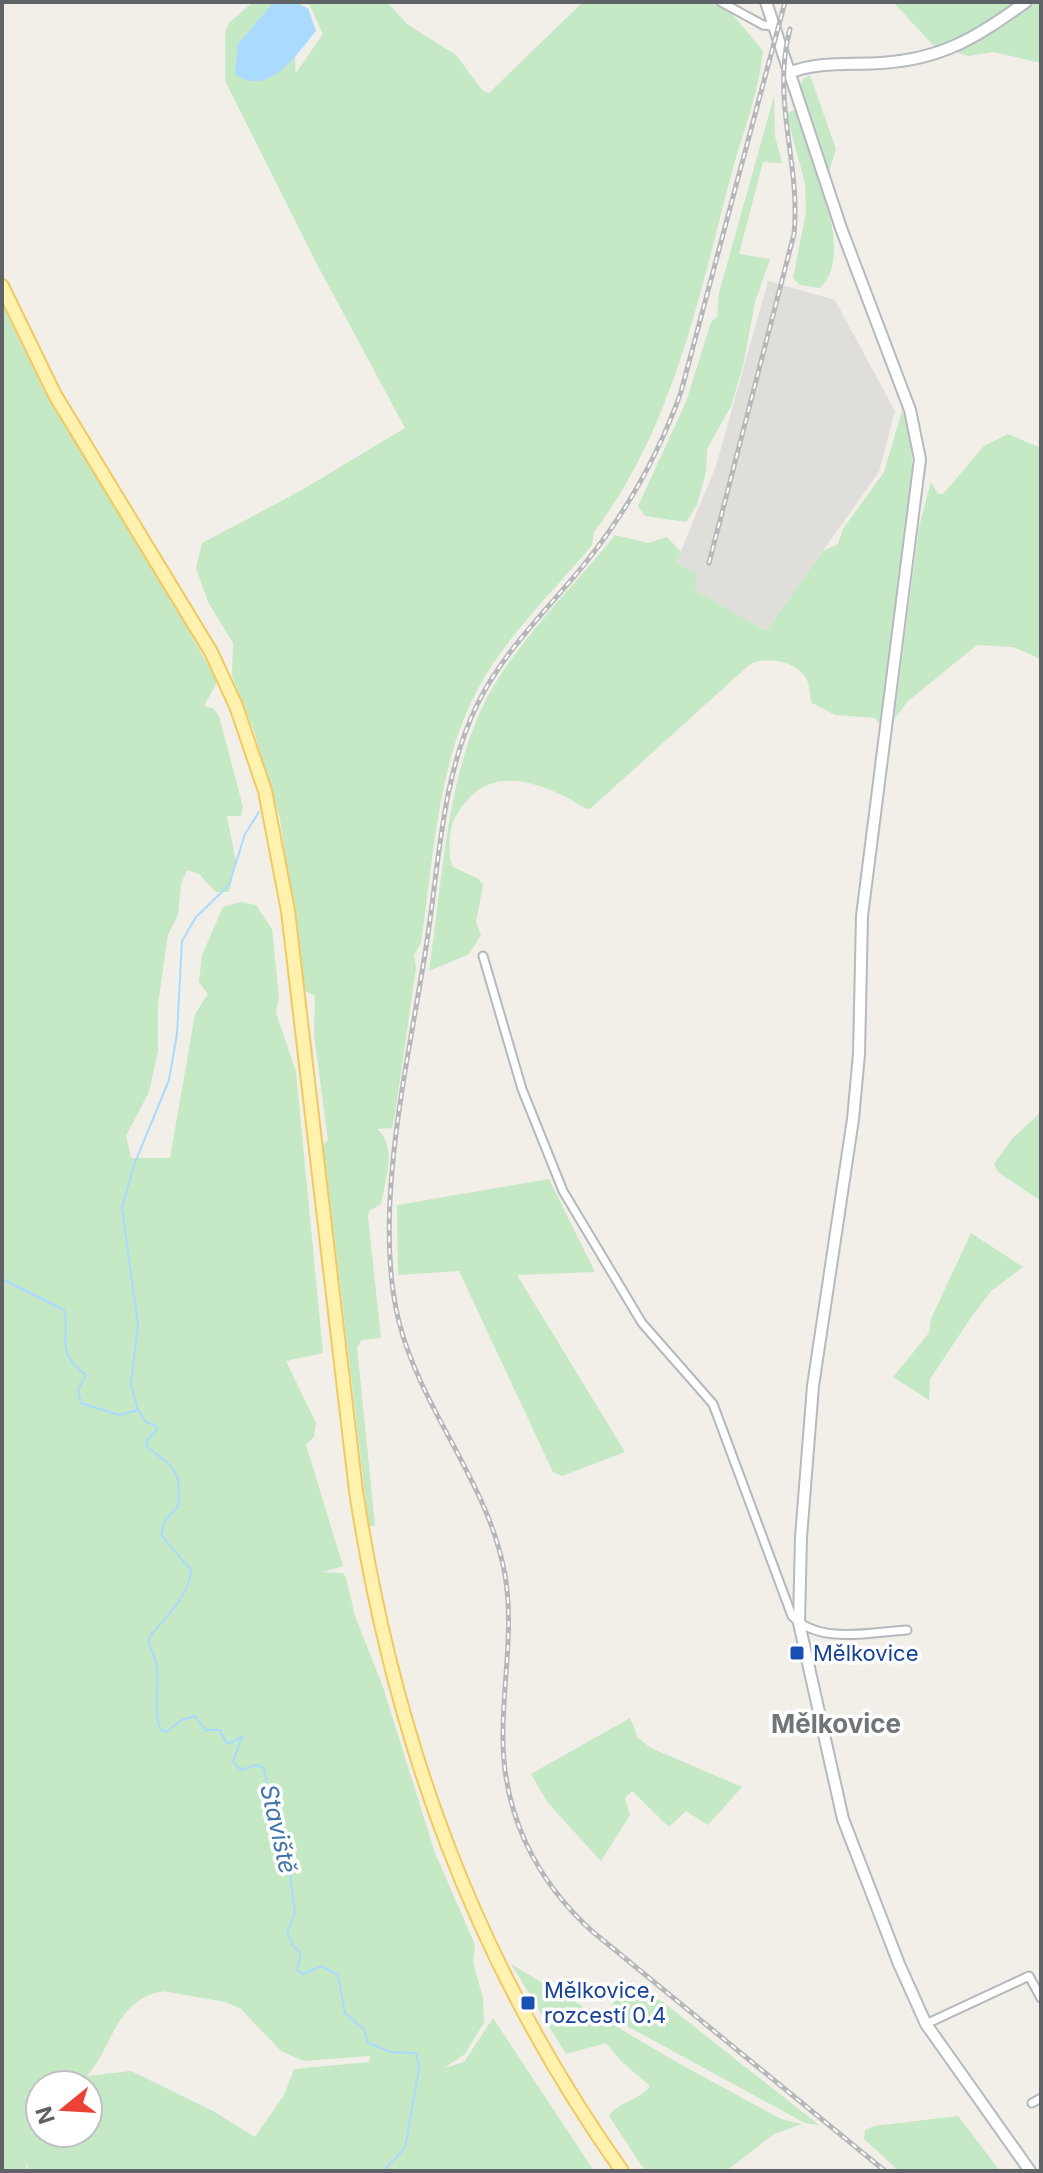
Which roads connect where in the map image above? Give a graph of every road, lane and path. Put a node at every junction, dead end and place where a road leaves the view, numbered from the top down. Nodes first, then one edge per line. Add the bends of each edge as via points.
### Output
1 (721, 2) edge
2 (766, 2) edge
3 (1026, 2) edge
4 (772, 26) junction
5 (789, 73) junction
6 (2, 286) edge
7 (483, 956) dead end
8 (799, 1623) junction
9 (907, 1630) dead end
10 (1041, 1998) edge
11 (926, 2024) junction
12 (1041, 2098) edge
13 (1032, 2103) dead end
14 (622, 2171) edge
15 (1030, 2171) edge

1 - 4 street
2 - 4 street
3 - 5 street via 938,55
4 - 5 street
5 - 8 street via 912,417 920,459 862,916 853,1119 813,1386
6 - 14 main road via 55,395 211,652 256,762 284,881 357,1503 399,1706 439,1830 490,1948 537,2039
7 - 8 street via 522,1089 563,1191 642,1323 713,1404
8 - 9 street via 828,1635
8 - 11 street via 843,1819
10 - 11 street via 1029,1976
11 - 15 street
12 - 13 street

